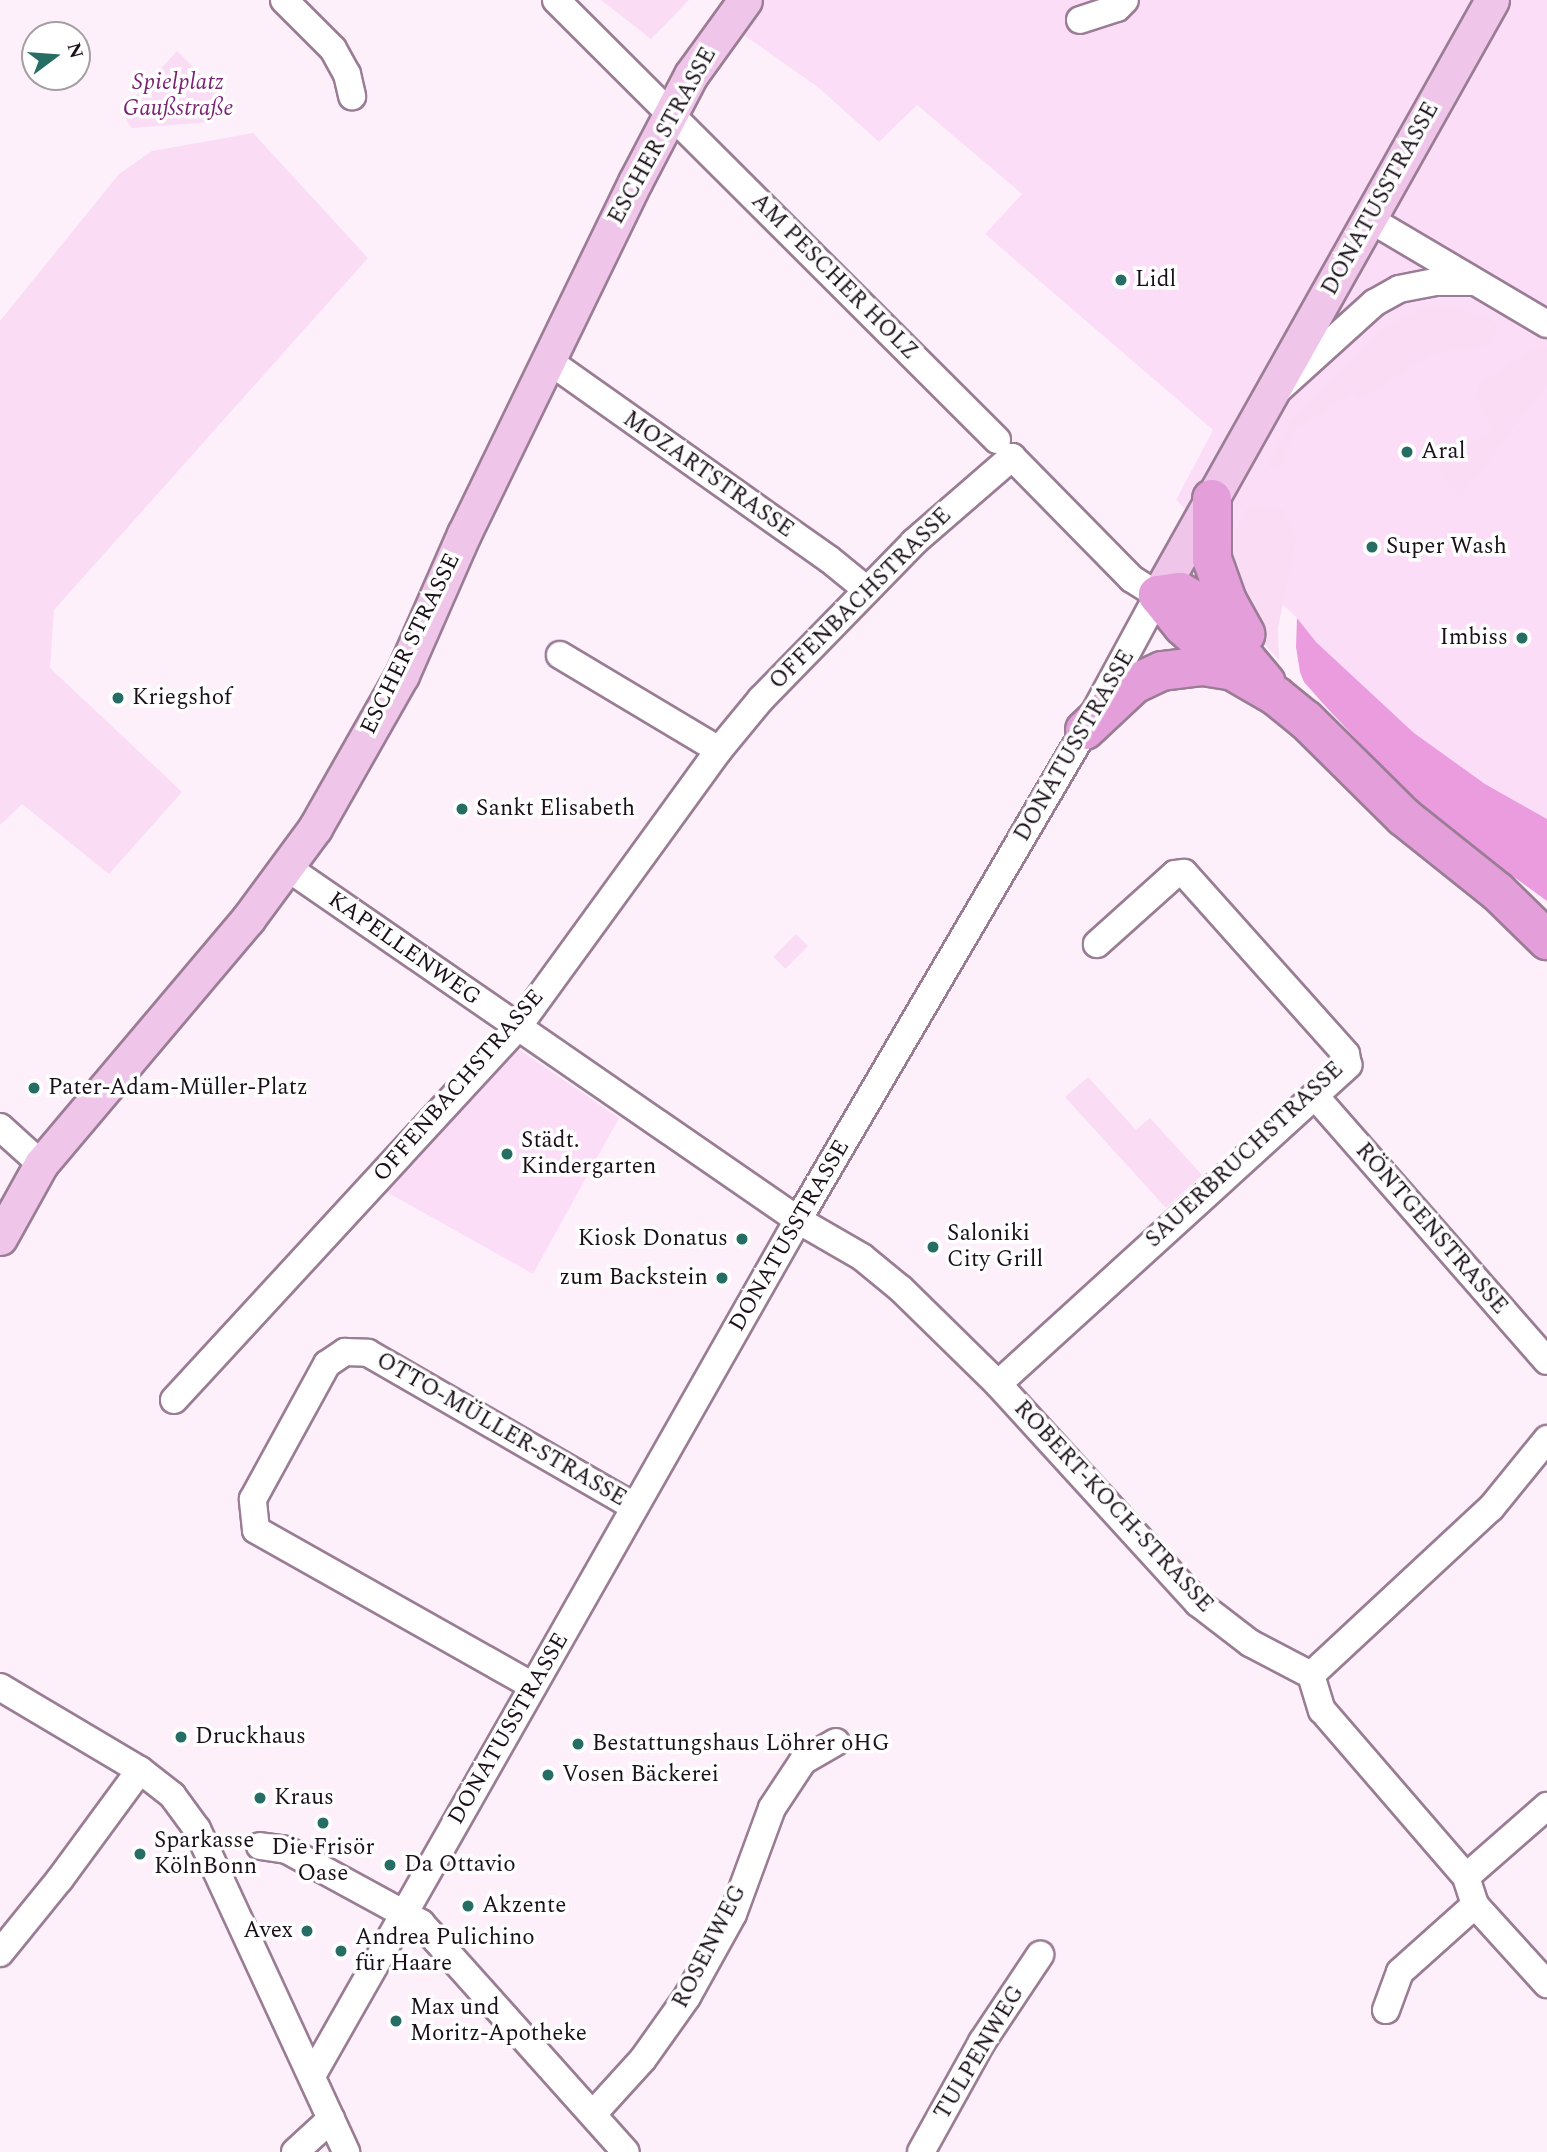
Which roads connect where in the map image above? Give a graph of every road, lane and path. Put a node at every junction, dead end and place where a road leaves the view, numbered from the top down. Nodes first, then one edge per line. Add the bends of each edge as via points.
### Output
1 (284, 0) edge
2 (556, 0) edge
3 (745, 0) edge
4 (1125, 0) edge
5 (1492, 0) edge
6 (1080, 20) dead end
7 (352, 96) dead end
8 (670, 114) junction
9 (1371, 220) junction
10 (1472, 282) junction
11 (1547, 324) edge
12 (549, 361) junction
13 (1270, 397) junction
14 (1004, 449) junction
15 (1212, 499) junction
16 (866, 590) junction
17 (1158, 595) junction
18 (561, 655) dead end
19 (1233, 671) junction
20 (1276, 696) junction
21 (1085, 730) junction
22 (719, 750) junction
23 (288, 868) junction
24 (1498, 892) junction
25 (1547, 916) edge
26 (1547, 940) edge
27 (1097, 944) dead end
28 (517, 1028) junction
29 (1315, 1096) junction
30 (0, 1128) edge
31 (41, 1164) junction
32 (798, 1220) junction
33 (0, 1238) edge
34 (1547, 1361) edge
35 (999, 1384) junction
36 (174, 1401) dead end
37 (1547, 1439) edge
38 (635, 1507) junction
39 (1311, 1675) junction
40 (533, 1686) junction
41 (0, 1687) edge
42 (836, 1742) dead end
43 (140, 1770) junction
44 (1547, 1806) edge
45 (260, 1846) dead end
46 (1466, 1877) junction
47 (1475, 1905) junction
48 (405, 1913) junction
49 (1, 1949) edge
50 (1040, 1955) dead end
51 (1547, 1984) edge
52 (1386, 2010) dead end
53 (312, 2076) junction
54 (593, 2114) junction
55 (331, 2119) junction
56 (295, 2152) edge
57 (346, 2152) edge
58 (626, 2152) edge
59 (921, 2152) edge

1 - 7 street via 333,49 347,74
2 - 8 street, AM PESCHER HOLZ
3 - 8 main road, ESCHER STRASSE via 691,75
4 - 6 street via 1117,8
5 - 9 main road, DONATUSSTRASSE
8 - 12 main road, ESCHER STRASSE
8 - 14 street, AM PESCHER HOLZ
9 - 10 street
9 - 13 main road, DONATUSSTRASSE
10 - 11 street
10 - 13 street, DONATUSSTRASSE via 1416,284 1382,299
12 - 16 street, MOZARTSTRASSE via 830,559
12 - 23 main road, ESCHER STRASSE via 448,568 402,675 316,828
13 - 15 main road, DONATUSSTRASSE
14 - 16 street, OFFENBACHSTRASSE
14 - 17 street, AM PESCHER HOLZ via 1132,579
15 - 17 main road, DONATUSSTRASSE
15 - 20 highway via 1209,542 1216,575
16 - 22 street, OFFENBACHSTRASSE via 761,699
17 - 19 highway via 1183,626
17 - 20 highway via 1180,592 1199,603
17 - 21 street, DONATUSSTRASSE
18 - 22 street
19 - 20 highway
19 - 21 highway via 1203,666 1162,670 1134,684
20 - 24 highway via 1404,817
21 - 32 street, DONATUSSTRASSE
22 - 28 street, OFFENBACHSTRASSE
23 - 28 street, KAPELLENWEG
23 - 31 main road, ESCHER STRASSE
24 - 25 highway
24 - 26 highway
27 - 29 street, SAUERBRUCHSTRASSE via 1175,874 1184,873 1346,1054 1345,1069
28 - 32 street, KAPELLENWEG
28 - 36 street, OFFENBACHSTRASSE
29 - 34 street, RÖNTGENSTRASSE
29 - 35 street, SAUERBRUCHSTRASSE
30 - 31 street
31 - 33 main road, ESCHER STRASSE
32 - 35 street, ROBERT-KOCH-STRASSE via 862,1257
32 - 38 street, DONATUSSTRASSE
35 - 39 street, ROBERT-KOCH-STRASSE via 1198,1603 1250,1643
37 - 39 street via 1491,1508
38 - 40 street, DONATUSSTRASSE
38 - 40 street, OTTO-MÜLLER-STRASSE via 368,1353 345,1352 327,1364 253,1499 256,1530
39 - 46 street via 1322,1710
40 - 48 street, DONATUSSTRASSE
41 - 43 street
42 - 54 street, ROSENWEG via 803,1761 772,1808 733,1914 687,1997 643,2059
43 - 49 street via 60,1879
43 - 53 street via 172,1795 197,1829
44 - 46 street
45 - 48 street via 287,1850
46 - 47 street
47 - 51 street
47 - 52 street via 1400,1972
48 - 53 street, DONATUSSTRASSE
48 - 54 street via 421,1923
50 - 59 street, TULPENWEG via 982,2042
53 - 55 street
54 - 58 street
55 - 56 street
55 - 57 street

